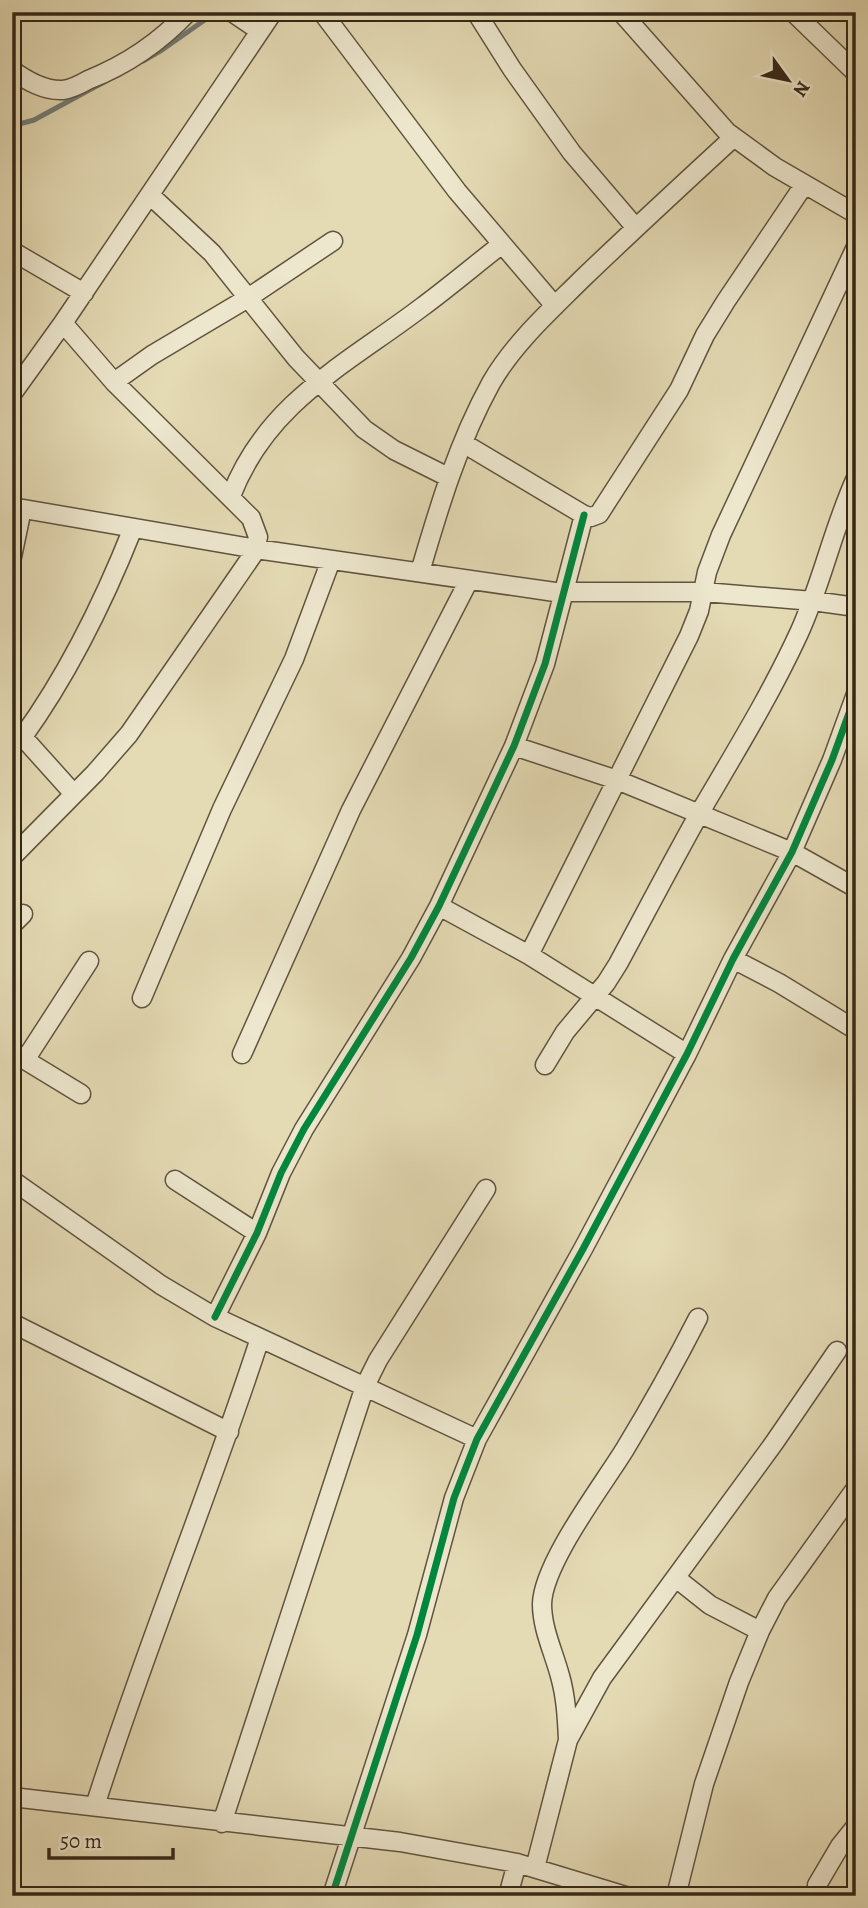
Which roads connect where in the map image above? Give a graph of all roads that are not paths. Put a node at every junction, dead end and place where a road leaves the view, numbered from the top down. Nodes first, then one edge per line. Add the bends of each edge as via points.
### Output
1 (188, 12) edge
2 (232, 12) edge
3 (273, 12) edge
4 (322, 12) edge
5 (477, 12) edge
6 (621, 12) edge
7 (793, 12) edge
8 (260, 31) junction
9 (12, 70) edge
10 (856, 73) edge
11 (734, 137) junction
12 (804, 185) junction
13 (150, 195) junction
14 (856, 214) edge
15 (636, 228) junction
16 (333, 241) dead end
17 (502, 244) junction
18 (856, 247) edge
19 (12, 251) edge
20 (84, 293) junction
21 (248, 298) junction
22 (555, 306) junction
23 (63, 323) junction
24 (318, 380) junction
25 (114, 382) junction
26 (12, 394) edge
27 (463, 443) junction
28 (448, 477) junction
29 (856, 478) edge
30 (230, 496) junction
31 (17, 508) edge
32 (584, 515) junction
33 (133, 528) junction
34 (256, 549) junction
35 (12, 557) edge
36 (331, 560) junction
37 (420, 572) junction
38 (469, 580) junction
39 (564, 592) junction
40 (704, 592) junction
41 (813, 601) junction
42 (856, 607) edge
43 (856, 694) edge
44 (17, 732) edge
45 (514, 746) junction
46 (617, 780) junction
47 (74, 794) junction
48 (700, 814) junction
49 (792, 852) junction
50 (12, 857) edge
51 (856, 888) edge
52 (439, 906) junction
53 (529, 955) junction
54 (733, 959) junction
55 (89, 961) dead end
56 (595, 997) junction
57 (142, 998) dead end
58 (856, 1030) edge
59 (242, 1054) dead end
60 (687, 1054) junction
61 (18, 1056) edge
62 (545, 1065) dead end
63 (80, 1094) dead end
64 (12, 1180) edge
65 (175, 1180) dead end
66 (486, 1189) dead end
67 (257, 1233) junction
68 (215, 1317) junction
69 (698, 1318) dead end
70 (12, 1324) edge
71 (260, 1338) junction
72 (837, 1351) dead end
73 (365, 1386) junction
74 (229, 1432) junction
75 (477, 1439) junction
76 (856, 1488) edge
77 (676, 1578) junction
78 (760, 1631) junction
79 (568, 1740) junction
80 (12, 1797) edge
81 (95, 1806) junction
82 (222, 1823) junction
83 (856, 1826) edge
84 (352, 1838) junction
85 (517, 1863) junction
86 (535, 1868) junction
87 (817, 1885) dead end
88 (332, 1896) edge
89 (508, 1896) edge
90 (626, 1896) edge
91 (676, 1896) edge

1 - 9 street via 132,58 65,90 40,86
2 - 8 street
3 - 8 street
4 - 17 street
5 - 15 street via 572,153
6 - 11 street
7 - 10 street
8 - 13 street
11 - 12 street
11 - 15 street
12 - 14 street
12 - 32 street via 705,335 678,390 609,501 595,516
13 - 20 street
13 - 21 street via 212,253
15 - 22 street
16 - 21 street
17 - 22 street
17 - 24 street via 422,308
18 - 40 street via 742,488 707,572
19 - 20 street
20 - 23 street
21 - 24 street
21 - 25 street
22 - 27 street via 491,382
23 - 25 street
23 - 26 street
24 - 28 street via 364,429
24 - 30 street via 279,418
25 - 30 street
27 - 28 street
27 - 32 street
28 - 37 street
29 - 41 street
30 - 34 street via 256,525
31 - 33 street
31 - 35 street
32 - 39 street
33 - 34 street
33 - 44 street via 90,625 57,685
34 - 36 street
34 - 47 street via 143,716
36 - 37 street
36 - 57 street via 294,659 222,809
37 - 38 street
38 - 39 street
38 - 59 street via 351,810
39 - 40 street
39 - 45 street via 545,664
40 - 41 street
40 - 46 street via 689,636
41 - 42 street
41 - 48 street via 751,727
43 - 49 street
44 - 47 street
45 - 46 street
45 - 52 street
46 - 48 street
46 - 53 street
47 - 50 street
48 - 49 street
48 - 56 street via 618,964
49 - 51 street
49 - 54 street
52 - 53 street
52 - 67 street via 304,1129
53 - 56 street
54 - 58 street
54 - 60 street
55 - 61 street
56 - 60 street
56 - 62 street
60 - 75 street
61 - 63 street
64 - 68 street via 161,1285
65 - 67 street
66 - 73 street
67 - 68 street
68 - 71 street
69 - 79 street via 672,1369 574,1527 548,1581 543,1621 566,1702
70 - 74 street
71 - 73 street
71 - 74 street
72 - 77 street
73 - 75 street
73 - 82 street
74 - 81 street via 146,1651
75 - 84 street via 454,1498 417,1635
76 - 78 street via 777,1598
77 - 78 street via 710,1605
77 - 79 street via 602,1678
78 - 91 street via 704,1784
79 - 86 street
80 - 81 street
81 - 82 street
82 - 84 street
83 - 87 street
84 - 85 street
84 - 88 street
85 - 86 street
85 - 89 street
86 - 90 street

